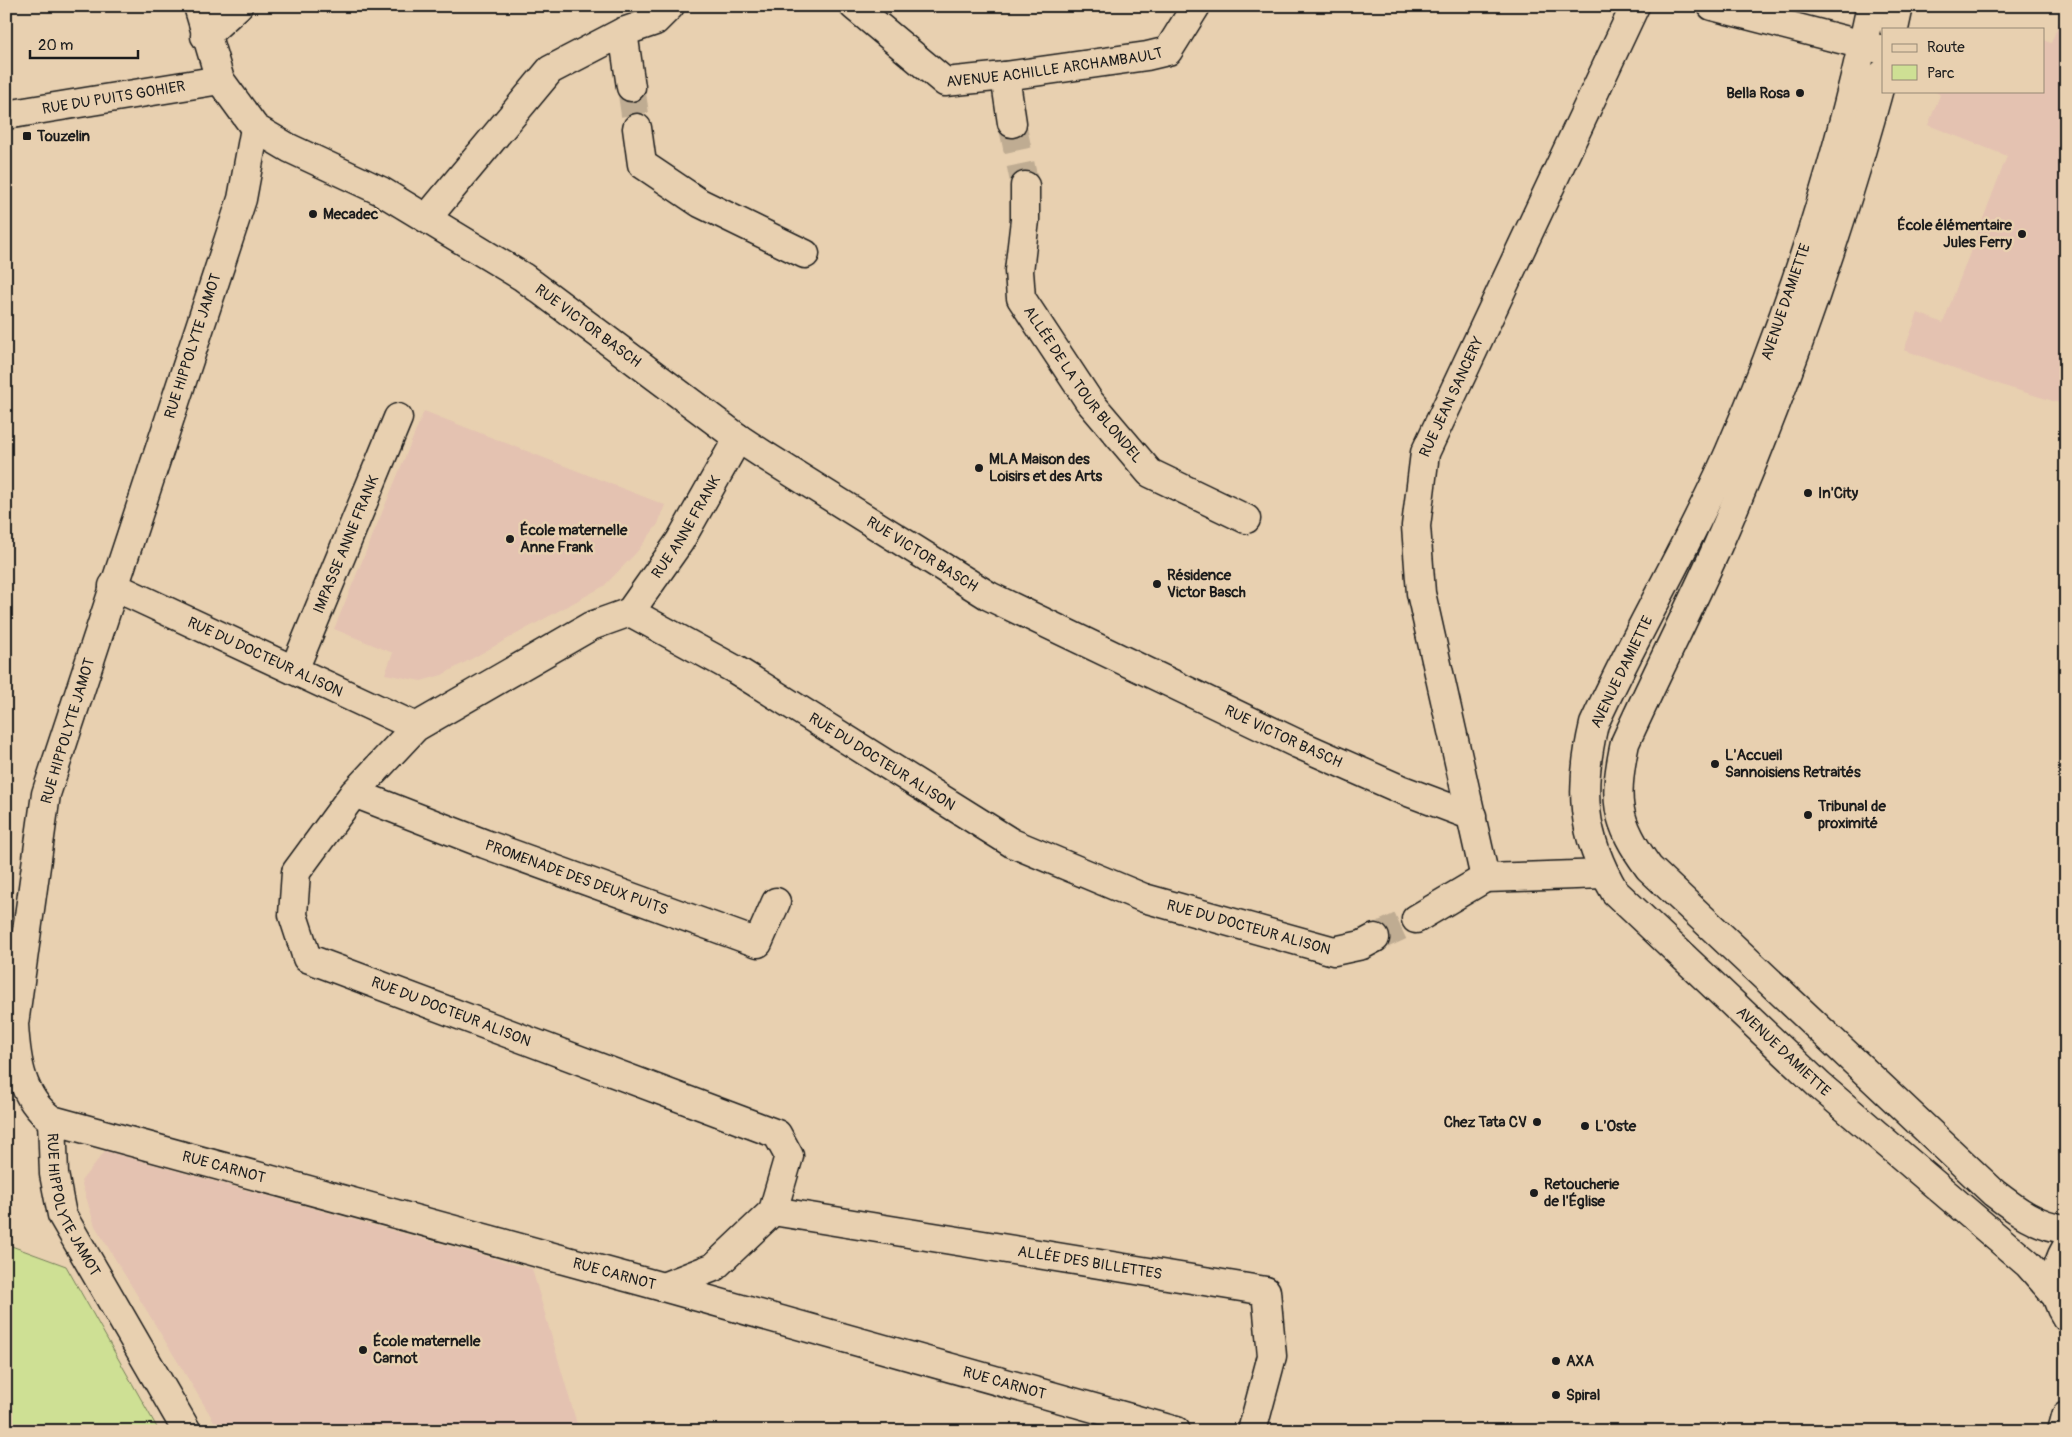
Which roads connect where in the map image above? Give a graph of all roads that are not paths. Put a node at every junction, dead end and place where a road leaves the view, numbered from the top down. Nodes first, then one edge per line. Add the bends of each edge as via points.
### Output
1 (198, 6) edge
2 (238, 6) edge
3 (670, 6) edge
4 (854, 6) edge
5 (1196, 6) edge
6 (1635, 6) edge
7 (1712, 6) edge
8 (1871, 6) edge
9 (1899, 6) edge
10 (1894, 28) edge
11 (623, 32) junction
12 (205, 36) junction
13 (1873, 47) edge
14 (1005, 76) junction
15 (1882, 78) edge
16 (220, 80) junction
17 (631, 87) tunnel mouth
18 (6, 115) edge
19 (1012, 123) tunnel mouth
20 (256, 128) junction
21 (637, 128) tunnel mouth
22 (1025, 186) tunnel mouth
23 (427, 218) junction
24 (805, 254) dead end
25 (398, 418) dead end
26 (738, 438) junction
27 (1246, 519) dead end
28 (113, 586) junction
29 (630, 612) junction
30 (294, 670) junction
31 (416, 727) junction
32 (354, 793) junction
33 (1472, 816) junction
34 (1604, 874) junction
35 (1485, 878) junction
36 (776, 902) dead end
37 (1416, 919) tunnel mouth
38 (1375, 938) tunnel mouth
39 (52, 1120) junction
40 (772, 1211) junction
41 (2066, 1229) edge
42 (2066, 1248) edge
43 (663, 1286) junction
44 (2061, 1307) edge
45 (2066, 1416) edge
46 (187, 1431) edge
47 (1176, 1431) edge
48 (1252, 1431) edge
49 (2062, 1431) edge

1 - 12 street
2 - 12 street
3 - 11 street via 655,22
4 - 14 street, AVENUE ACHILLE ARCHAMBAULT via 946,82
5 - 14 street, AVENUE ACHILLE ARCHAMBAULT via 1168,51
6 - 33 street, RUE JEAN SANCERY via 1425,453 1416,526 1421,593
7 - 13 street
8 - 13 street, AVENUE DAMIETTE
9 - 10 street
11 - 17 street
11 - 23 street via 550,70
12 - 16 street
13 - 34 street, AVENUE DAMIETTE via 1839,138 1815,221 1765,364 1729,453 1594,724 1586,765 1585,802 1590,838
14 - 19 street
15 - 41 street, AVENUE DAMIETTE via 1839,228 1791,365 1715,551 1625,743 1620,767 1620,811 1626,832 1649,868 1994,1193 2021,1214
16 - 18 street, RUE DU PUITS GOHIER
16 - 20 street
20 - 23 street, RUE VICTOR BASCH
20 - 28 street, RUE HIPPOLYTE JAMOT via 242,199
21 - 24 street via 642,164 700,203
22 - 27 street, ALLÉE DE LA TOUR BLONDEL via 1021,298 1089,401 1150,473
23 - 26 street, RUE VICTOR BASCH via 523,277
25 - 30 street, IMPASSE ANNE FRANK
26 - 29 street, RUE ANNE FRANK via 680,541
26 - 33 street, RUE VICTOR BASCH via 989,596 1307,748 1400,790
28 - 30 street, RUE DU DOCTEUR ALISON
28 - 39 street, RUE HIPPOLYTE JAMOT via 46,794 15,1020 16,1046 30,1099
29 - 31 street, RUE DU DOCTEUR ALISON via 591,626
29 - 38 street, RUE DU DOCTEUR ALISON via 736,670 1012,843 1144,898 1334,951 1362,945
30 - 31 street, RUE DU DOCTEUR ALISON
31 - 32 street, RUE DU DOCTEUR ALISON
32 - 36 street, PROMENADE DES DEUX PUITS via 758,943
32 - 40 street, RUE DU DOCTEUR ALISON via 296,872 293,915 308,958 777,1134 790,1156
33 - 35 street
34 - 35 street
34 - 44 street, AVENUE DAMIETTE via 1615,892 1820,1086 2028,1264
35 - 37 street
39 - 43 street, RUE CARNOT
39 - 46 street, RUE HIPPOLYTE JAMOT via 54,1174 62,1215
40 - 43 street via 714,1267
40 - 48 street, ALLÉE DES BILLETTES via 1266,1291 1272,1356
42 - 44 street via 2056,1272
43 - 47 street, RUE CARNOT
45 - 49 street

